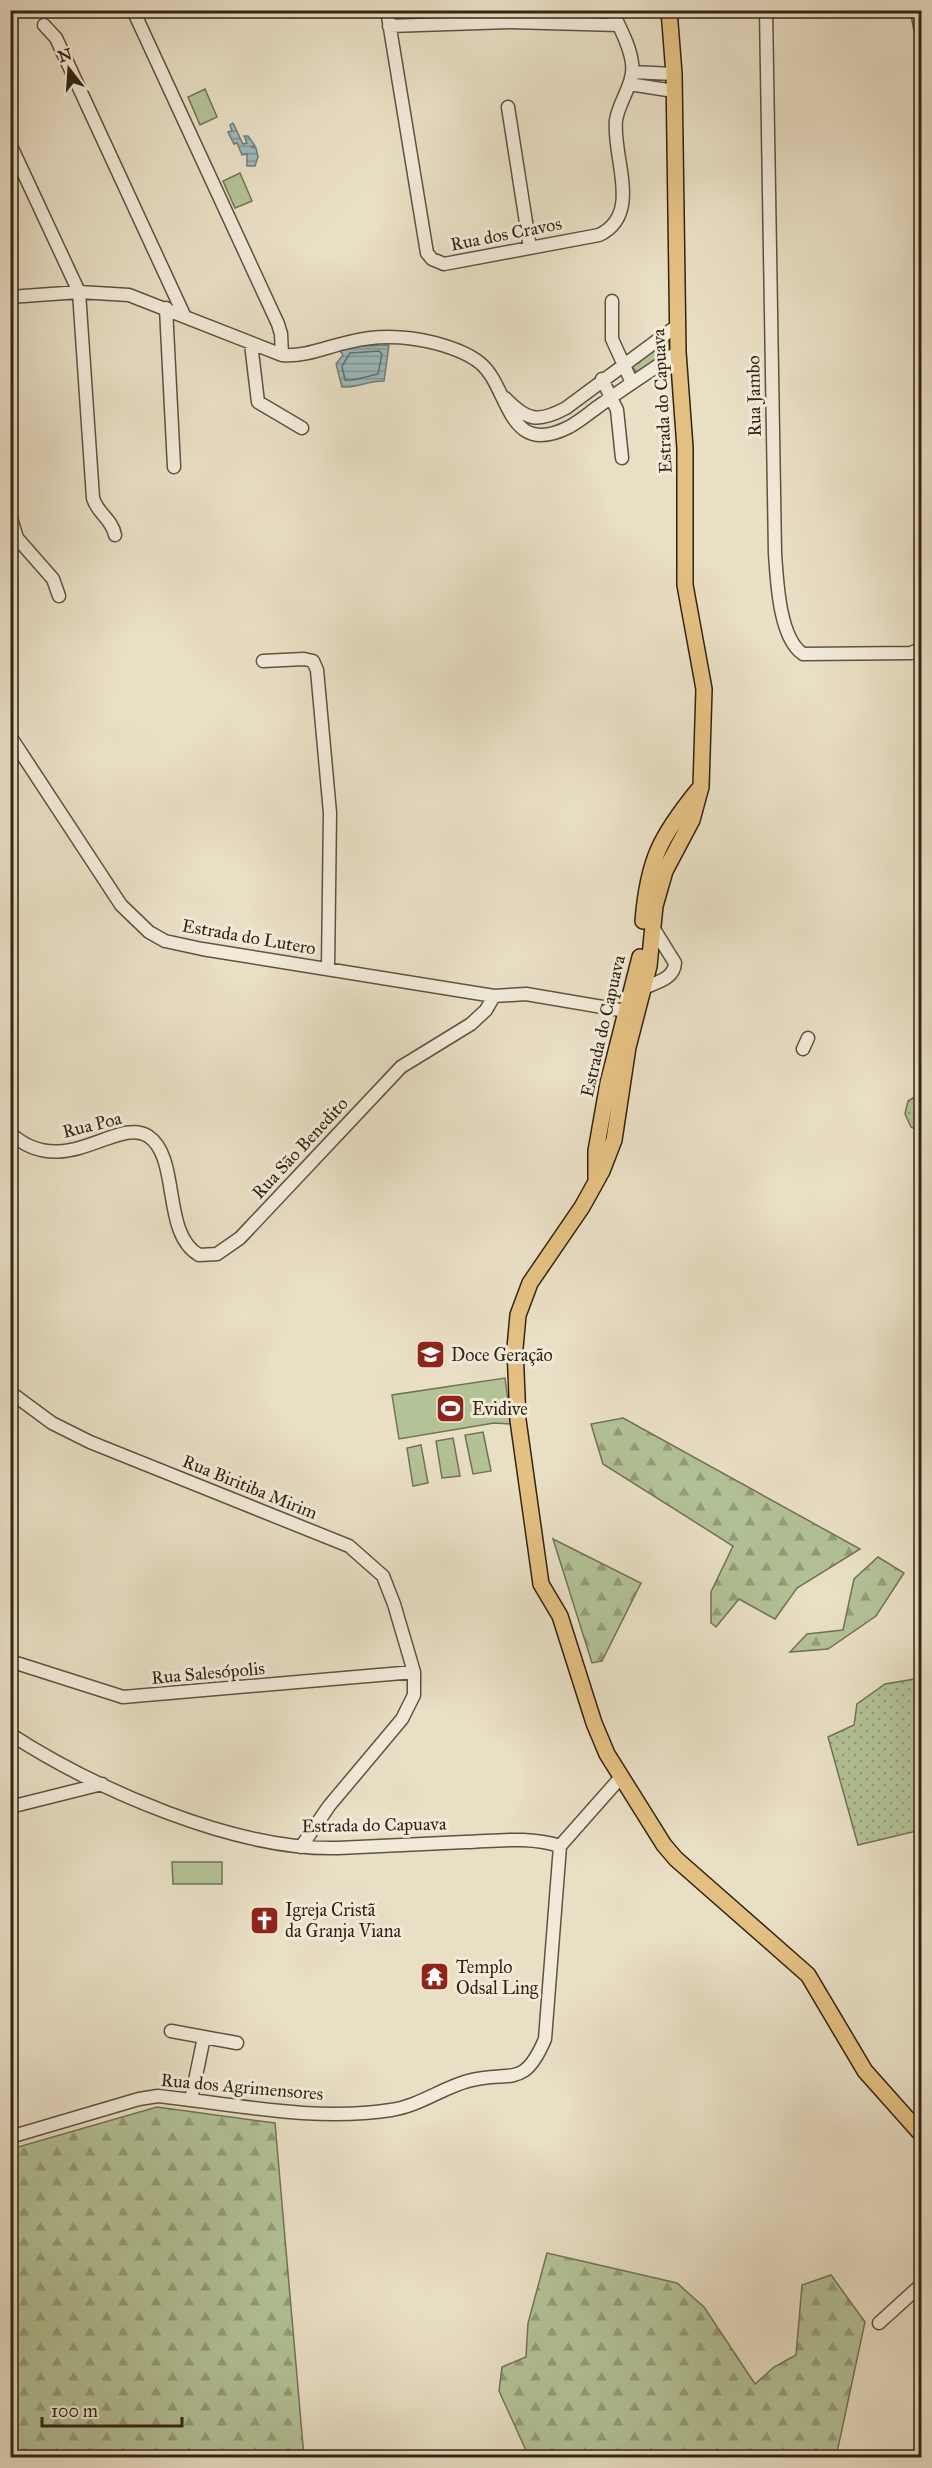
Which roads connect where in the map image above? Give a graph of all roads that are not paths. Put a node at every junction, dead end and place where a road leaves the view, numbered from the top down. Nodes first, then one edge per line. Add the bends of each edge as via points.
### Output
1 (133, 10) edge
2 (387, 10) edge
3 (612, 10) edge
4 (669, 10) edge
5 (766, 10) edge
6 (917, 10) edge
7 (509, 16) edge
8 (44, 25) dead end
9 (618, 25) junction
10 (389, 26) junction
11 (921, 37) edge
12 (674, 74) junction
13 (631, 78) junction
14 (674, 91) junction
15 (508, 107) dead end
16 (10, 144) edge
17 (530, 248) junction
18 (79, 292) junction
19 (10, 297) edge
20 (612, 301) dead end
21 (166, 308) junction
22 (184, 315) junction
23 (678, 325) junction
24 (251, 344) junction
25 (678, 352) junction
26 (282, 355) junction
27 (622, 365) junction
28 (602, 379) junction
29 (632, 383) junction
30 (587, 391) junction
31 (502, 395) junction
32 (612, 397) junction
33 (597, 407) junction
34 (302, 428) dead end
35 (622, 458) dead end
36 (174, 467) dead end
37 (10, 515) edge
38 (114, 534) dead end
39 (59, 596) dead end
40 (921, 648) edge
41 (263, 661) dead end
42 (10, 736) edge
43 (15, 749) edge
44 (700, 787) junction
45 (657, 848) junction
46 (673, 856) junction
47 (652, 926) junction
48 (328, 968) junction
49 (644, 988) junction
50 (494, 996) junction
51 (626, 1014) junction
52 (600, 1128) junction
53 (617, 1131) junction
54 (10, 1133) edge
55 (166, 1171) joint
56 (596, 1180) junction
57 (10, 1392) edge
58 (10, 1661) edge
59 (414, 1672) junction
60 (10, 1734) edge
61 (621, 1777) junction
62 (102, 1784) junction
63 (10, 1807) edge
64 (560, 1846) junction
65 (301, 1848) junction
66 (171, 2031) dead end
67 (204, 2037) junction
68 (237, 2043) dead end
69 (191, 2100) junction
70 (921, 2135) edge
71 (10, 2137) edge
72 (921, 2284) edge
73 (879, 2323) dead end

1 - 26 street via 278,324
2 - 10 street, Rua dos Cravos
3 - 9 street
4 - 12 main road, Estrada do Capuava
5 - 40 street, Rua Jambo via 775,553 786,629 791,643 803,654 911,653
6 - 11 street
7 - 9 street
7 - 10 street
8 - 22 street via 56,38
9 - 13 street via 631,56
10 - 17 street, Rua dos Cravos via 428,253 444,264
12 - 13 street
12 - 14 main road, Estrada do Capuava
13 - 14 street
13 - 17 street, Rua dos Cravos via 616,125 623,199 618,221 599,235
14 - 23 main road, Estrada do Capuava
15 - 17 street
16 - 18 street
18 - 19 street
18 - 21 street via 129,295
18 - 38 street via 94,503 109,520
20 - 27 street via 612,339
21 - 22 street
21 - 36 street
22 - 24 street
23 - 25 main road, Estrada do Capuava
23 - 27 street
24 - 26 street
24 - 34 street via 258,402
25 - 29 street
25 - 44 main road, Estrada do Capuava via 685,448 684,585 704,689
26 - 31 street via 306,354 374,338 435,343 465,353 482,364
27 - 28 street
27 - 29 street
28 - 30 street
28 - 32 street
29 - 32 street
30 - 31 street via 566,408 540,418 518,412
30 - 33 street
31 - 33 street via 511,417 537,434 569,427
32 - 33 street
32 - 35 street via 619,418
37 - 39 street via 17,538 53,579
41 - 48 street via 304,658 313,662 317,670 330,813
42 - 43 street, Estrada do Lutero
43 - 48 street, Estrada do Lutero via 121,905 149,932 165,941 202,949
44 - 45 main road, Estrada do Capuava
44 - 46 main road, Estrada do Capuava via 692,820
45 - 46 main road via 667,847
45 - 51 main road, Estrada do Capuava via 647,884 638,969
46 - 47 main road, Estrada do Capuava via 659,888
47 - 49 main road, Estrada do Capuava
47 - 49 street via 675,963 671,976
48 - 50 street, Estrada do Lutero
49 - 53 main road, Estrada do Capuava via 628,1047
50 - 51 street, Estrada do Lutero via 526,994
50 - 55 street, Rua São Benedito via 471,1024 401,1067 228,1248 217,1254 199,1255 184,1243
51 - 52 main road, Estrada do Capuava
52 - 53 main road
52 - 56 main road, Estrada do Capuava
53 - 56 main road, Estrada do Capuava
54 - 55 street, Rua Poa via 27,1146 61,1152 136,1132 153,1141
56 - 61 main road, Estrada do Capuava via 523,1298 518,1315 515,1373 541,1584 560,1616 594,1723
57 - 59 street, Rua Biritiba Mirim via 52,1423 90,1442 349,1546 383,1576
58 - 59 street, Rua Salesópolis via 123,1697
59 - 65 street via 414,1695 405,1713 329,1806
60 - 62 street, Estrada do Capuava
61 - 64 street
61 - 70 main road, Estrada do Capuava via 676,1859 808,1975 865,2071
62 - 63 street
62 - 65 street, Estrada do Capuava via 231,1834
64 - 65 street, Estrada do Capuava via 528,1838
64 - 69 street, Rua dos Agrimensores via 545,2038 539,2053 517,2076 471,2080 393,2110 277,2111
66 - 67 street
67 - 68 street
67 - 69 street
69 - 71 street, Rua dos Agrimensores via 158,2096 140,2099
72 - 73 street

